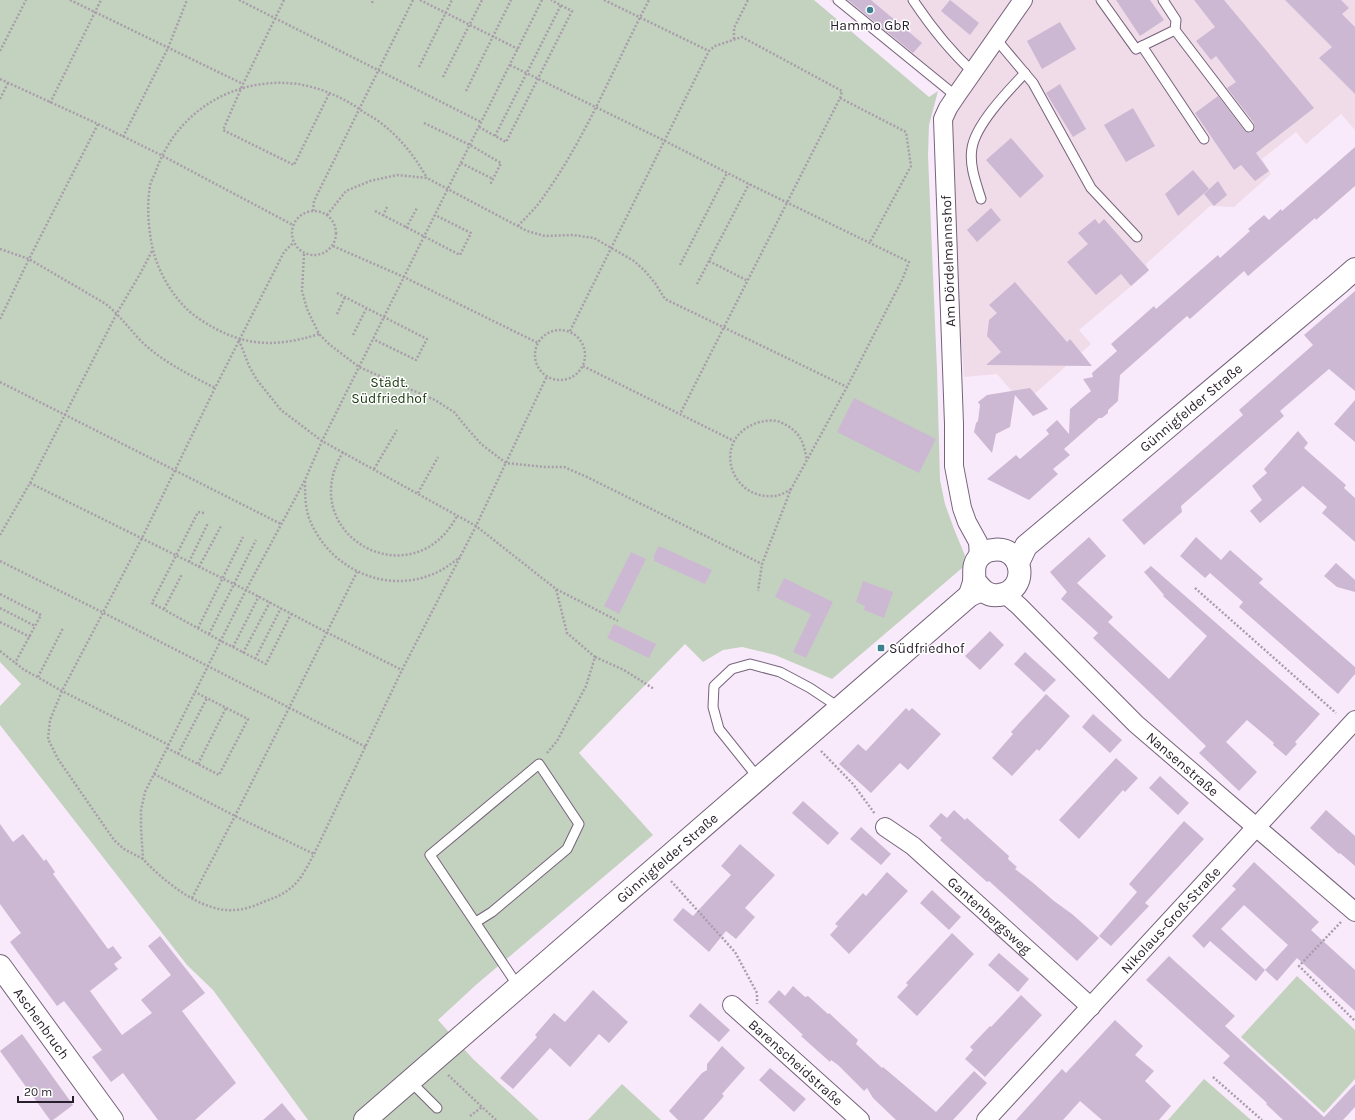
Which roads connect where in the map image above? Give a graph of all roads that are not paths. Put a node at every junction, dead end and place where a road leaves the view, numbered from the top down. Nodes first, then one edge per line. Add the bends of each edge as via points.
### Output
1 (838, 0) edge
2 (913, 0) edge
3 (1023, 0) edge
4 (1101, 0) edge
5 (1163, 0) edge
6 (1175, 30) junction
7 (996, 39) junction
8 (1142, 46) junction
9 (973, 72) junction
10 (1025, 73) junction
11 (956, 96) junction
12 (1249, 127) dead end
13 (1204, 139) dead end
14 (981, 199) dead end
15 (1137, 237) dead end
16 (1355, 269) edge
17 (1000, 552) junction
18 (975, 588) junction
19 (1013, 595) junction
20 (840, 708) junction
21 (1353, 723) edge
22 (759, 779) junction
23 (885, 827) road end
24 (1256, 827) junction
25 (1354, 911) edge
26 (476, 922) junction
27 (2, 972) edge
28 (518, 986) junction
29 (732, 1005) dead end
30 (1091, 1007) junction
31 (410, 1081) junction
32 (437, 1108) dead end
33 (112, 1120) edge
34 (365, 1120) edge
35 (860, 1120) edge
36 (986, 1120) edge

1 - 11 lane
2 - 9 lane via 932,29
3 - 7 street, Am Dördelmannshof
4 - 8 lane via 1136,49
5 - 6 lane via 1176,20
6 - 8 lane
6 - 12 lane
7 - 9 street, Am Dördelmannshof
7 - 10 lane
8 - 13 lane
9 - 11 street, Am Dördelmannshof
10 - 14 lane via 993,110 978,132 972,148 973,173
10 - 15 lane via 1091,188
11 - 17 street, Am Dördelmannshof via 943,119 954,466 967,522
16 - 17 street, Günnigfelder Straße
17 - 18 street via 975,564
17 - 19 street via 1020,571
18 - 19 street via 996,596
18 - 20 street, Günnigfelder Straße
19 - 24 street, Nansenstraße via 1136,724
20 - 22 street, Günnigfelder Straße
20 - 22 lane via 780,672 750,664 732,669 714,686 712,707 719,730
21 - 24 street, Nikolaus-Groß-Straße
22 - 28 street, Günnigfelder Straße
23 - 30 street, Gantenbergsweg via 913,846
24 - 25 street, Nansenstraße
24 - 30 street, Nikolaus-Groß-Straße
26 - 26 lane via 492,912 567,849 579,824 539,764 430,855
26 - 28 lane
27 - 33 street, Aschenbruch
28 - 31 street, Günnigfelder Straße
29 - 35 street, Barenscheidstraße
30 - 36 street, Nikolaus-Groß-Straße
31 - 32 lane
31 - 34 street, Günnigfelder Straße

